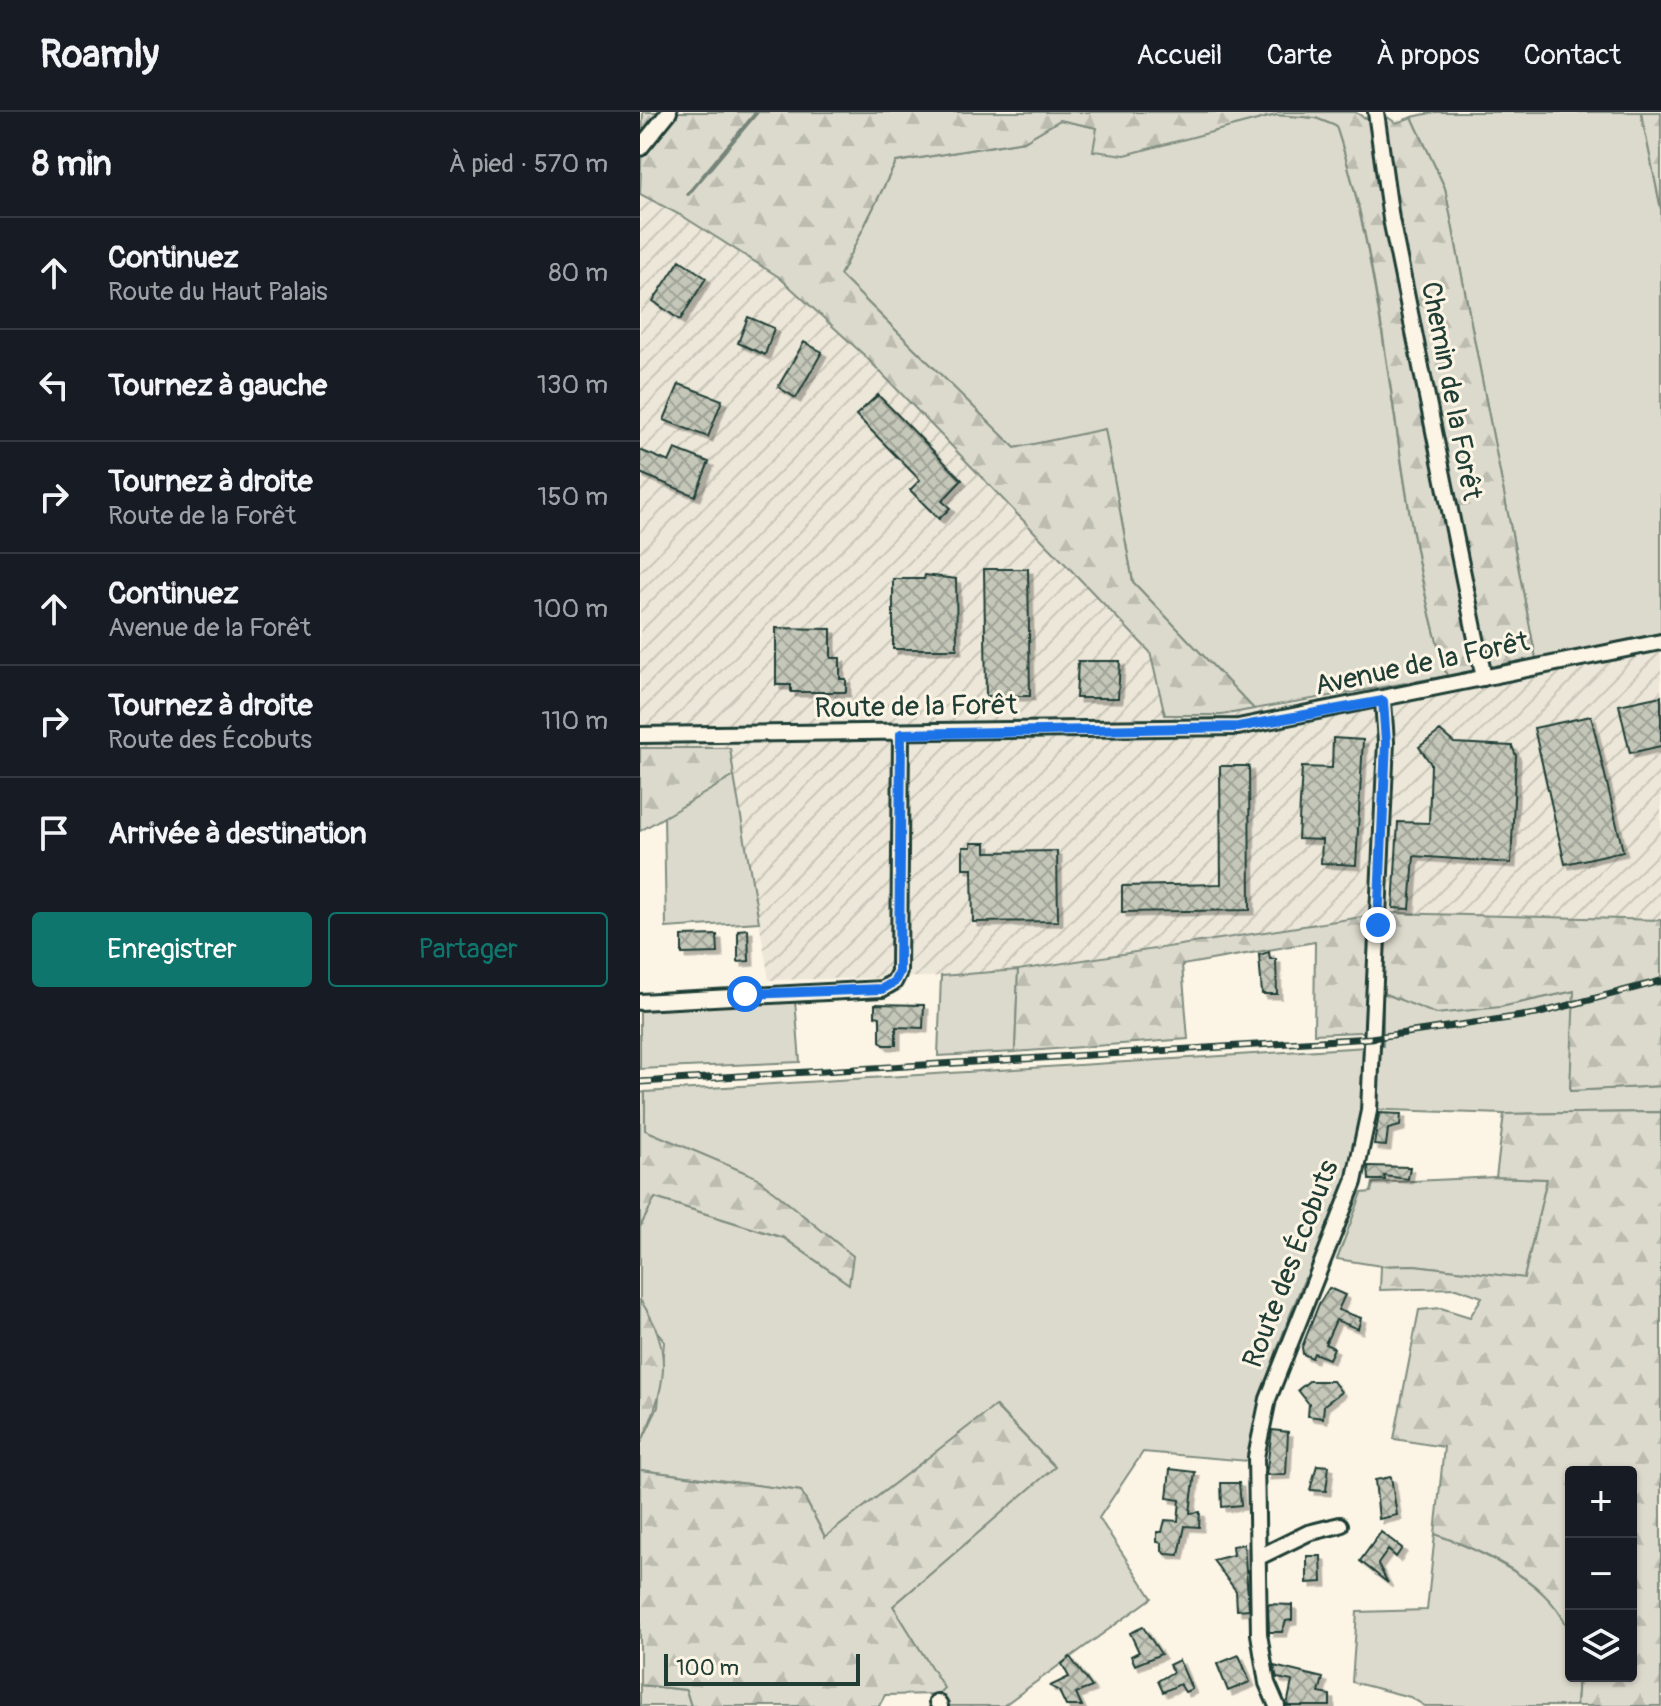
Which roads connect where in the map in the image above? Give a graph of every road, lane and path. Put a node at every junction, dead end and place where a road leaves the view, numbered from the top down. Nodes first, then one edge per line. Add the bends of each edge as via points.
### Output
1 (669, 112) edge
2 (1376, 112) edge
3 (640, 148) edge
4 (1661, 642) edge
5 (1484, 678) junction
6 (1383, 701) junction
7 (1192, 730) joint
8 (901, 734) junction
9 (640, 735) edge
10 (640, 1002) edge
11 (1340, 1525) dead end
12 (1259, 1557) junction
13 (1277, 1706) edge

1 - 3 street
2 - 5 street, Chemin de la Forêt via 1393,235
4 - 5 street, Avenue de la Forêt
5 - 6 street, Avenue de la Forêt
6 - 7 street, Avenue de la Forêt
6 - 12 street, Route des Écobuts via 1386,742 1369,1111 1354,1182 1268,1399 1256,1457
7 - 8 street, Route de la Forêt
8 - 9 street, Route de la Forêt
8 - 10 street via 899,972 894,982 882,989
11 - 12 street via 1308,1533
12 - 13 street, Route des Écobuts via 1259,1634 1267,1683

